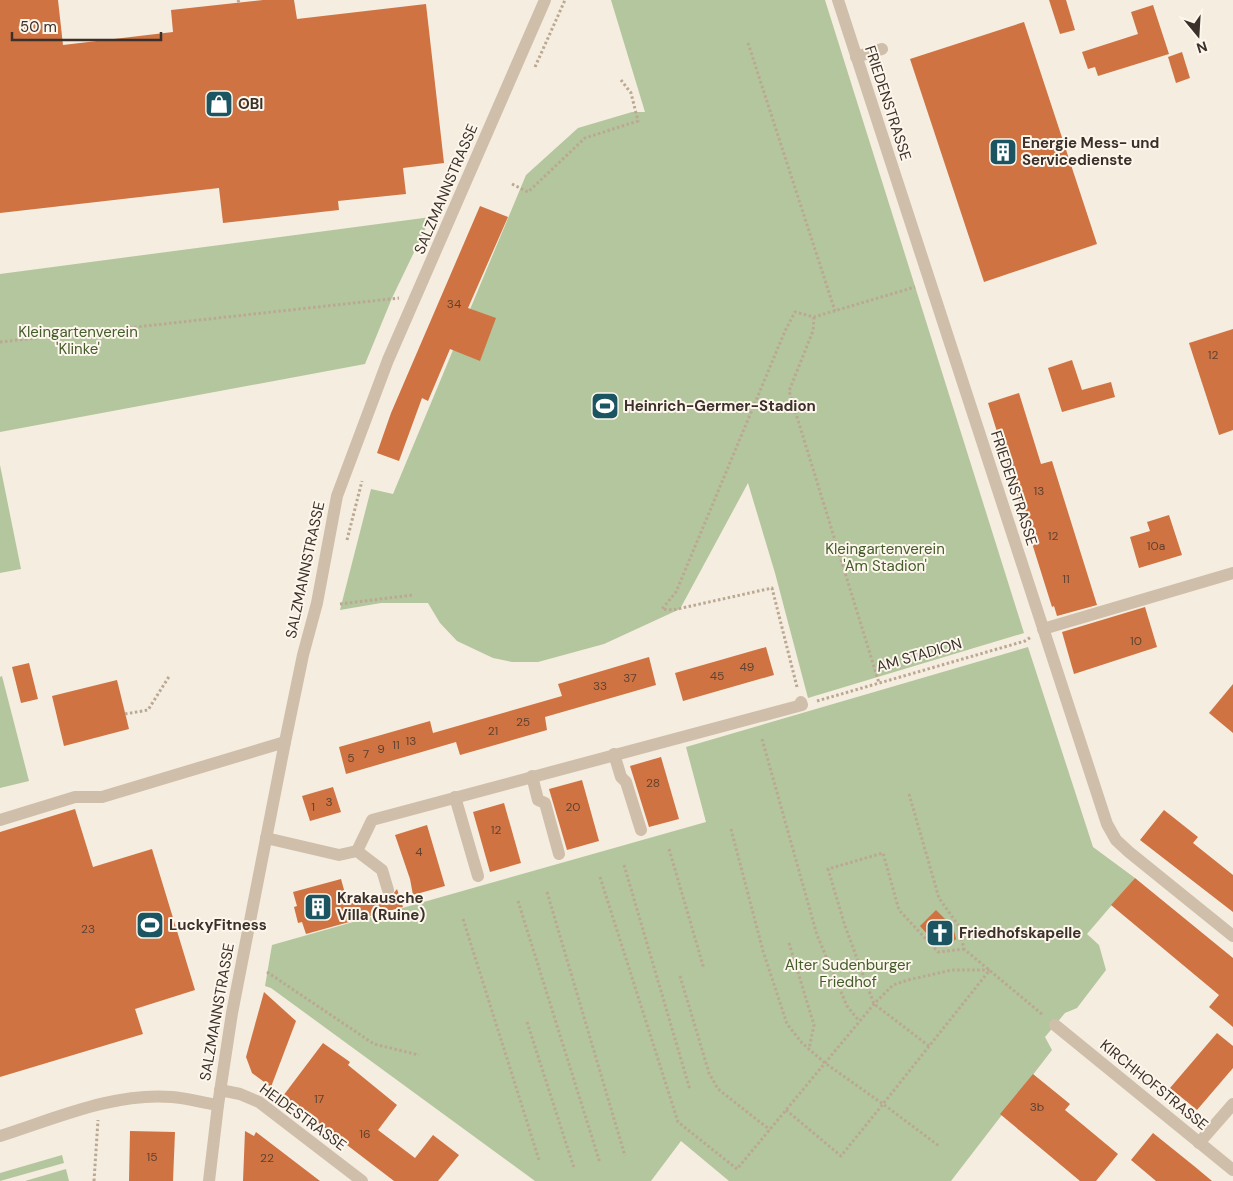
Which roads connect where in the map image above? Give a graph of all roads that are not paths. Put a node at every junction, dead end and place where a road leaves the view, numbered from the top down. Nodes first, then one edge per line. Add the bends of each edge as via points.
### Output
1 (545, 0) edge
2 (838, 0) edge
3 (882, 49) dead end
4 (856, 57) junction
5 (1233, 573) edge
6 (1043, 629) junction
7 (802, 703) road end
8 (285, 742) junction
9 (614, 754) junction
10 (532, 776) junction
11 (455, 798) junction
12 (0, 820) edge
13 (641, 830) dead end
14 (266, 838) junction
15 (357, 851) junction
16 (559, 854) dead end
17 (478, 876) dead end
18 (388, 890) dead end
19 (1233, 936) edge
20 (1055, 1025) road end
21 (220, 1090) junction
22 (1233, 1104) edge
23 (218, 1105) junction
24 (0, 1136) edge
25 (1199, 1143) junction
26 (1233, 1170) edge
27 (209, 1181) edge
28 (362, 1181) edge

1 - 8 street, SALZMANNSTRASSE via 388,360 337,496 317,604
2 - 4 street, FRIEDENSTRASSE
3 - 4 street
4 - 6 street, FRIEDENSTRASSE
5 - 6 street
6 - 19 street, FRIEDENSTRASSE via 1113,835 1129,852
7 - 9 street
8 - 12 street via 102,797 75,797
8 - 14 street, SALZMANNSTRASSE
9 - 10 street
9 - 13 street
10 - 11 street
10 - 16 street via 538,800 545,803
11 - 15 street via 372,820
11 - 17 street
14 - 15 street via 339,854
14 - 21 street, SALZMANNSTRASSE
15 - 18 street via 382,870
20 - 25 street, KIRCHHOFSTRASSE
21 - 23 street, SALZMANNSTRASSE
21 - 28 street, HEIDESTRASSE via 259,1102
22 - 25 street
23 - 24 street via 173,1096 134,1099 99,1105
23 - 27 street, SALZMANNSTRASSE
25 - 26 street, KIRCHHOFSTRASSE

